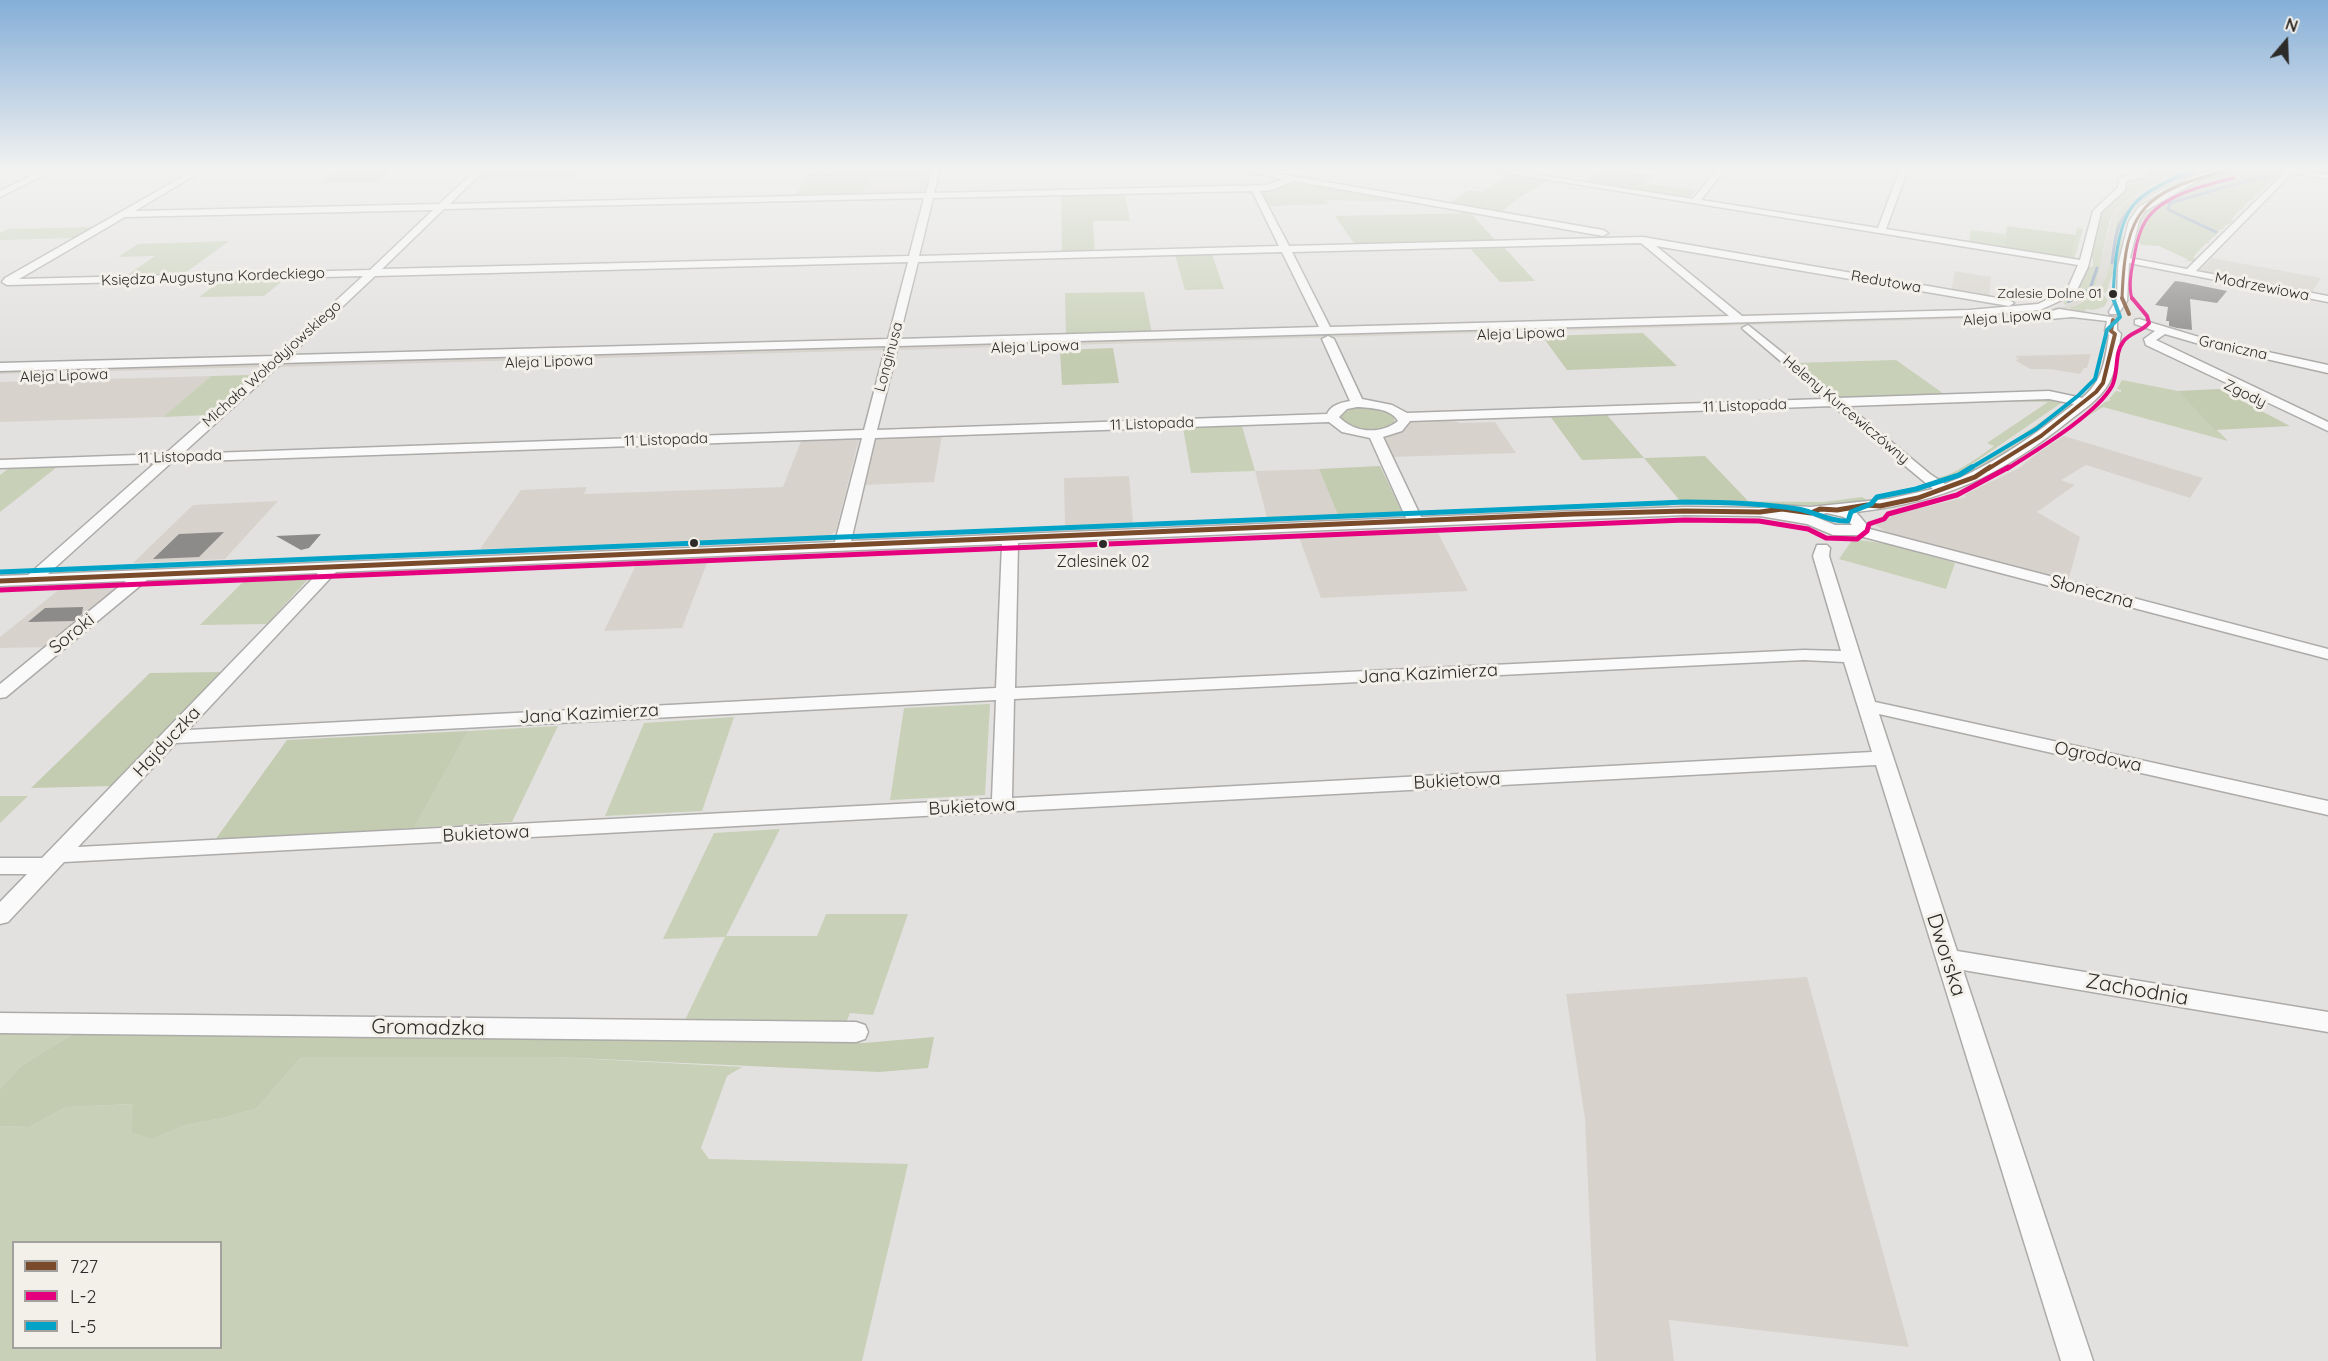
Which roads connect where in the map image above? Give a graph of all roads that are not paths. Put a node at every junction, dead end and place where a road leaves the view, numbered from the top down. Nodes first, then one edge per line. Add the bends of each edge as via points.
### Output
1 (92, 233) edge
2 (414, 233) edge
3 (920, 233) edge
4 (1277, 233) edge
5 (1601, 233) edge
6 (1890, 233) edge
7 (2092, 233) edge
8 (2132, 233) edge
9 (2227, 233) edge
10 (1643, 240) junction
11 (1286, 250) junction
12 (914, 259) junction
13 (2126, 260) junction
14 (2083, 264) junction
15 (372, 272) junction
16 (2189, 272) junction
17 (3, 284) edge
18 (2328, 299) edge
19 (2122, 301) junction
20 (2036, 308) junction
21 (2070, 314) junction
22 (2112, 317) junction
23 (2132, 319) junction
24 (1743, 323) junction
25 (2163, 330) junction
26 (2115, 334) junction
27 (1327, 335) junction
28 (890, 348) junction
29 (2164, 350) junction
30 (278, 360) junction
31 (0, 367) edge
32 (2328, 369) edge
33 (265, 371) junction
34 (0, 378) edge
35 (2085, 402) junction
36 (1838, 403) junction
37 (1357, 404) junction
38 (1404, 417) junction
39 (1332, 418) junction
40 (2328, 427) edge
41 (869, 433) junction
42 (1375, 434) junction
43 (2328, 435) edge
44 (169, 457) junction
45 (0, 464) edge
46 (1945, 489) junction
47 (1880, 506) junction
48 (1837, 510) junction
49 (1415, 520) junction
50 (1816, 527) junction
51 (1851, 527) junction
52 (1010, 539) junction
53 (842, 545) junction
54 (332, 567) junction
55 (144, 574) junction
56 (32, 580) junction
57 (0, 581) edge
58 (2328, 654) edge
59 (1851, 657) junction
60 (0, 693) edge
61 (1005, 694) junction
62 (1867, 706) junction
63 (172, 737) junction
64 (1883, 758) junction
65 (1002, 806) junction
66 (2328, 808) edge
67 (55, 860) junction
68 (0, 866) edge
69 (0, 916) edge
70 (1947, 958) junction
71 (2328, 1022) edge
72 (0, 1023) edge
73 (856, 1032) dead end
74 (2077, 1361) edge

1 - 17 street
2 - 15 street, Michała Wołodyjowskiego
3 - 12 street, Longinusa
4 - 11 street
5 - 10 street, Redutowa
6 - 14 street
7 - 14 street
8 - 13 street
9 - 16 street
10 - 11 street, Księdza Augustyna Kordeckiego
10 - 20 street, Redutowa
10 - 24 street, Heleny Kurcewiczówny
11 - 12 street, Księdza Augustyna Kordeckiego
11 - 27 street
12 - 15 street, Księdza Augustyna Kordeckiego
12 - 28 street, Longinusa
13 - 16 street, Modrzewiowa
13 - 19 street
14 - 20 street via 2073,291
15 - 17 street, Księdza Augustyna Kordeckiego
15 - 30 street, Michała Wołodyjowskiego
16 - 18 street, Modrzewiowa
19 - 22 street
19 - 23 street
20 - 21 street, Redutowa
20 - 24 street, Aleja Lipowa
21 - 22 street, Redutowa
21 - 24 street, Aleja Lipowa via 1950,322
22 - 23 street, Redutowa
22 - 26 street via 2111,331
23 - 25 street, Graniczna
23 - 26 street
24 - 27 street, Aleja Lipowa
24 - 36 street, Heleny Kurcewiczówny
25 - 29 street via 2149,341
25 - 32 street, Graniczna
26 - 35 street via 2103,383
27 - 28 street, Aleja Lipowa
27 - 37 street
28 - 30 street, Aleja Lipowa
28 - 33 street, Aleja Lipowa
28 - 41 street, Longinusa
29 - 40 street, Zgody
29 - 43 street, Zgody
30 - 31 street, Aleja Lipowa
30 - 33 street, Michała Wołodyjowskiego
33 - 34 street, Aleja Lipowa
33 - 44 street, Michała Wołodyjowskiego
35 - 36 street, 11 Listopada via 2049,395
35 - 46 street via 1983,473
36 - 38 street, 11 Listopada
36 - 46 street, Heleny Kurcewiczówny via 1925,477
37 - 38 street via 1385,406
37 - 39 street via 1334,411
38 - 42 street via 1400,427
39 - 41 street, 11 Listopada
39 - 42 street via 1352,431
41 - 44 street, 11 Listopada
41 - 53 street, Longinusa
42 - 49 street
44 - 45 street, 11 Listopada
44 - 56 street, Michała Wołodyjowskiego
46 - 47 street
47 - 48 street
47 - 51 street via 1879,511
48 - 50 street via 1820,509
48 - 51 street, Słoneczna
49 - 50 street via 1760,512
49 - 52 street
50 - 51 street via 1831,546
50 - 59 street, Dworska
51 - 58 street, Słoneczna
52 - 53 street
52 - 61 street
53 - 54 street
54 - 55 street
54 - 63 street, Hajduczka
55 - 56 street
55 - 60 street, Soroki
56 - 57 street
59 - 61 street, Jana Kazimierza via 1804,655
59 - 62 street, Dworska
61 - 63 street, Jana Kazimierza
61 - 65 street
62 - 64 street, Dworska
62 - 66 street, Ogrodowa
63 - 67 street, Hajduczka
64 - 65 street, Bukietowa
64 - 70 street, Dworska
65 - 67 street, Bukietowa
67 - 68 street, Bukietowa
67 - 69 street, Hajduczka
70 - 71 street, Zachodnia
70 - 74 street, Dworska
72 - 73 street, Gromadzka

